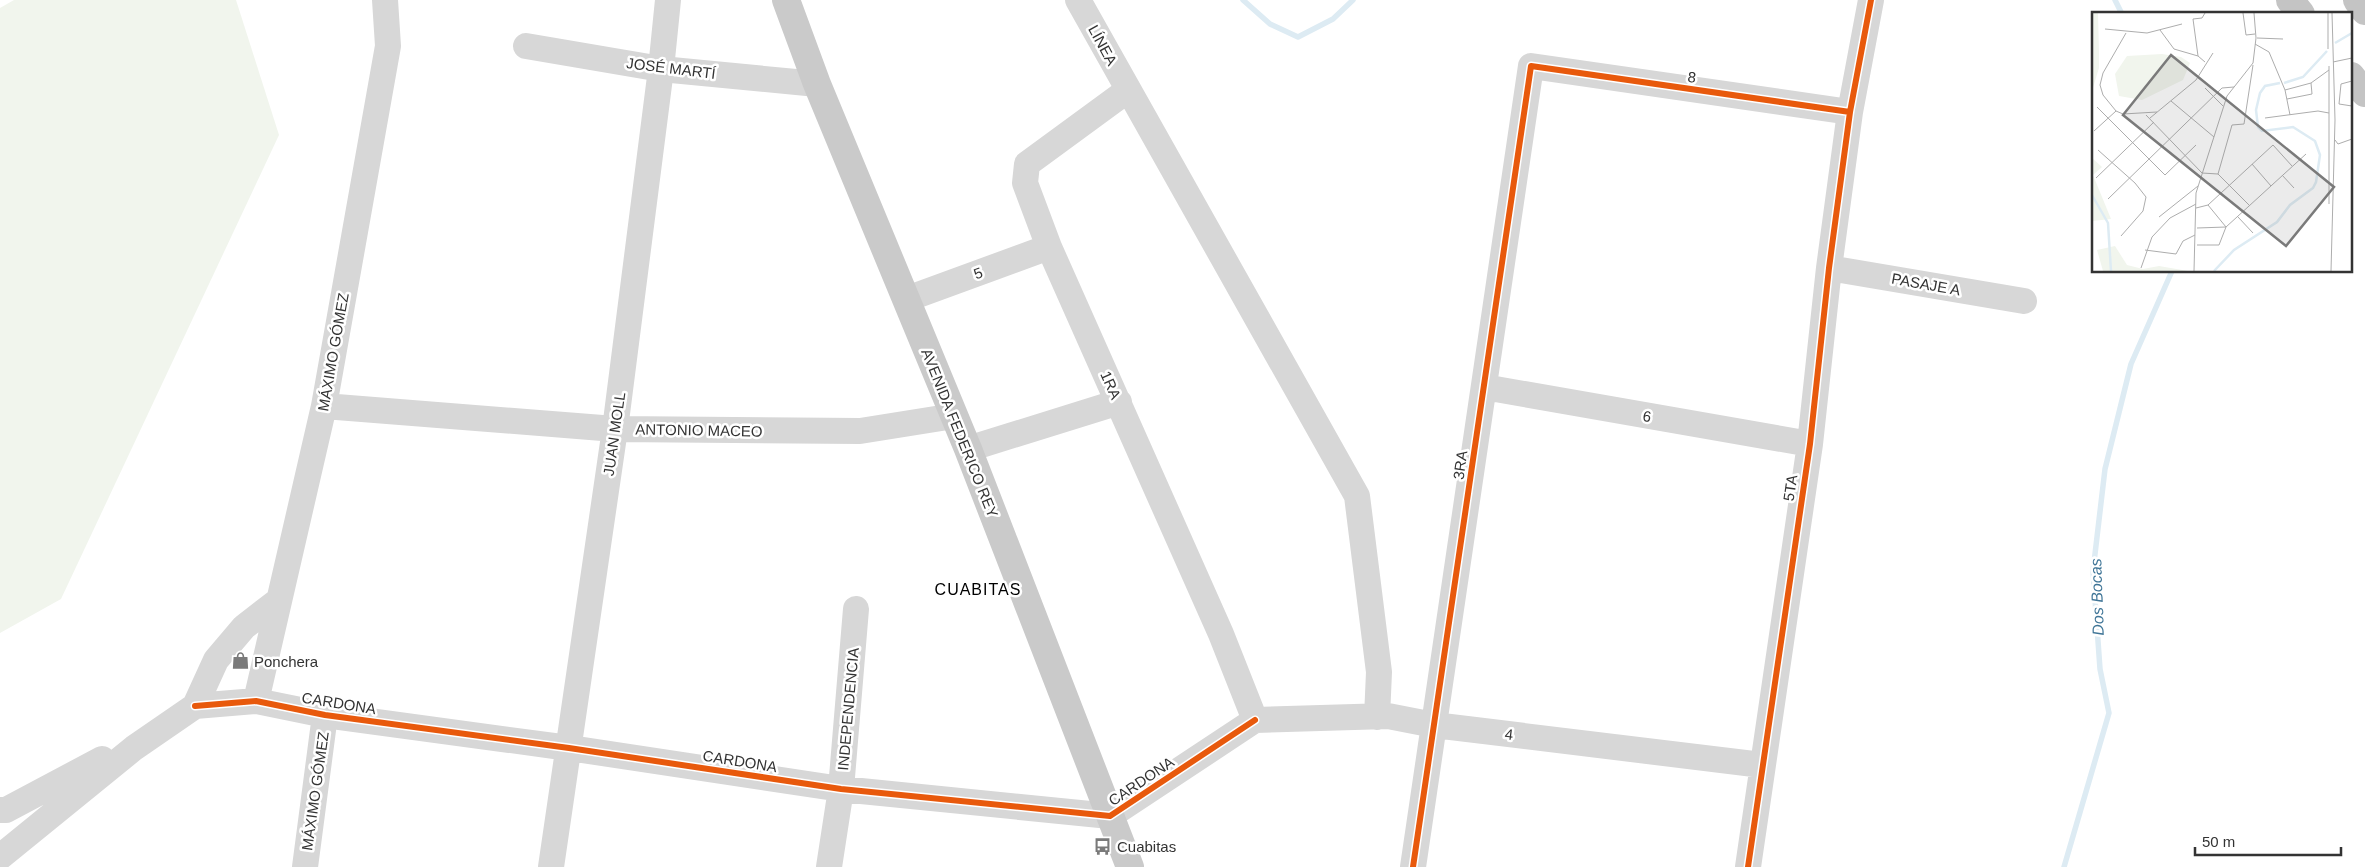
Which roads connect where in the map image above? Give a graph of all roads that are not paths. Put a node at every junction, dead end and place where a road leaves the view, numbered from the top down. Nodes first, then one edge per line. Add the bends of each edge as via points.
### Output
1 (385, 0) edge
2 (668, 0) edge
3 (786, 0) edge
4 (1078, 0) edge
5 (1871, 0) edge
6 (2290, 0) edge
7 (2356, 0) edge
8 (2365, 11) edge
9 (2299, 12) edge
10 (526, 46) dead end
11 (1531, 66) joint
12 (661, 69) junction
13 (2352, 77) edge
14 (817, 84) junction
15 (1128, 90) junction
16 (2365, 93) edge
17 (1850, 112) junction
18 (1049, 247) junction
19 (1829, 268) junction
20 (907, 299) junction
21 (2024, 301) dead end
22 (1484, 387) junction
23 (1119, 402) junction
24 (324, 406) junction
25 (954, 416) junction
26 (615, 429) junction
27 (1810, 444) junction
28 (968, 449) junction
29 (279, 600) junction
30 (856, 609) dead end
31 (256, 701) junction
32 (196, 706) junction
33 (325, 715) junction
34 (1377, 717) junction
35 (1255, 720) junction
36 (1434, 725) junction
37 (134, 748) junction
38 (569, 748) junction
39 (1762, 765) junction
40 (841, 789) junction
41 (0, 810) edge
42 (1110, 816) junction
43 (0, 857) edge
44 (305, 867) edge
45 (551, 867) edge
46 (829, 867) edge
47 (1130, 867) edge
48 (1413, 867) edge
49 (1748, 867) edge

1 - 24 street, MÁXIMO GÓMEZ via 388,46
2 - 12 street, JUAN MOLL
3 - 14 main road, AVENIDA FEDERICO REY
4 - 15 street, LÍNEA
5 - 17 street, 5TA
6 - 9 highway
7 - 8 highway
10 - 12 street, JOSÉ MARTÍ
11 - 17 street, 8
11 - 22 street, 3RA
12 - 14 street, JOSÉ MARTÍ
12 - 26 street, JUAN MOLL
13 - 16 highway
14 - 20 main road, AVENIDA FEDERICO REY
15 - 18 street, 1RA via 1027,164 1025,183
15 - 34 street, LÍNEA via 1357,496 1379,672
17 - 19 street, 5TA
18 - 20 street, 5
18 - 23 street, 1RA
19 - 21 street, PASAJE A
19 - 27 street, 5TA
20 - 25 main road, AVENIDA FEDERICO REY
22 - 27 street, 6
22 - 36 street, 3RA
23 - 28 street
23 - 35 street, 1RA via 1221,634
24 - 26 street, ANTONIO MACEO
24 - 29 street, MÁXIMO GÓMEZ
25 - 26 street, ANTONIO MACEO via 860,431
25 - 28 main road, AVENIDA FEDERICO REY
26 - 38 street, JUAN MOLL
27 - 39 street, 5TA
28 - 42 main road, AVENIDA FEDERICO REY
29 - 31 street, MÁXIMO GÓMEZ
29 - 32 street via 244,627 216,660
30 - 40 street, INDEPENDENCIA
31 - 32 street, CARDONA
31 - 33 street, CARDONA
32 - 37 street
33 - 38 street, CARDONA
33 - 44 street, MÁXIMO GÓMEZ
34 - 35 street, 4
34 - 36 street, 4 via 1388,716
35 - 42 street, CARDONA
36 - 39 street, 4
36 - 48 street, 3RA
37 - 41 street via 106,757 6,810
37 - 43 street
38 - 40 street, CARDONA
38 - 45 street, JUAN MOLL
39 - 49 street, 5TA
40 - 42 street, CARDONA
40 - 46 street, INDEPENDENCIA
42 - 47 main road, AVENIDA FEDERICO REY

